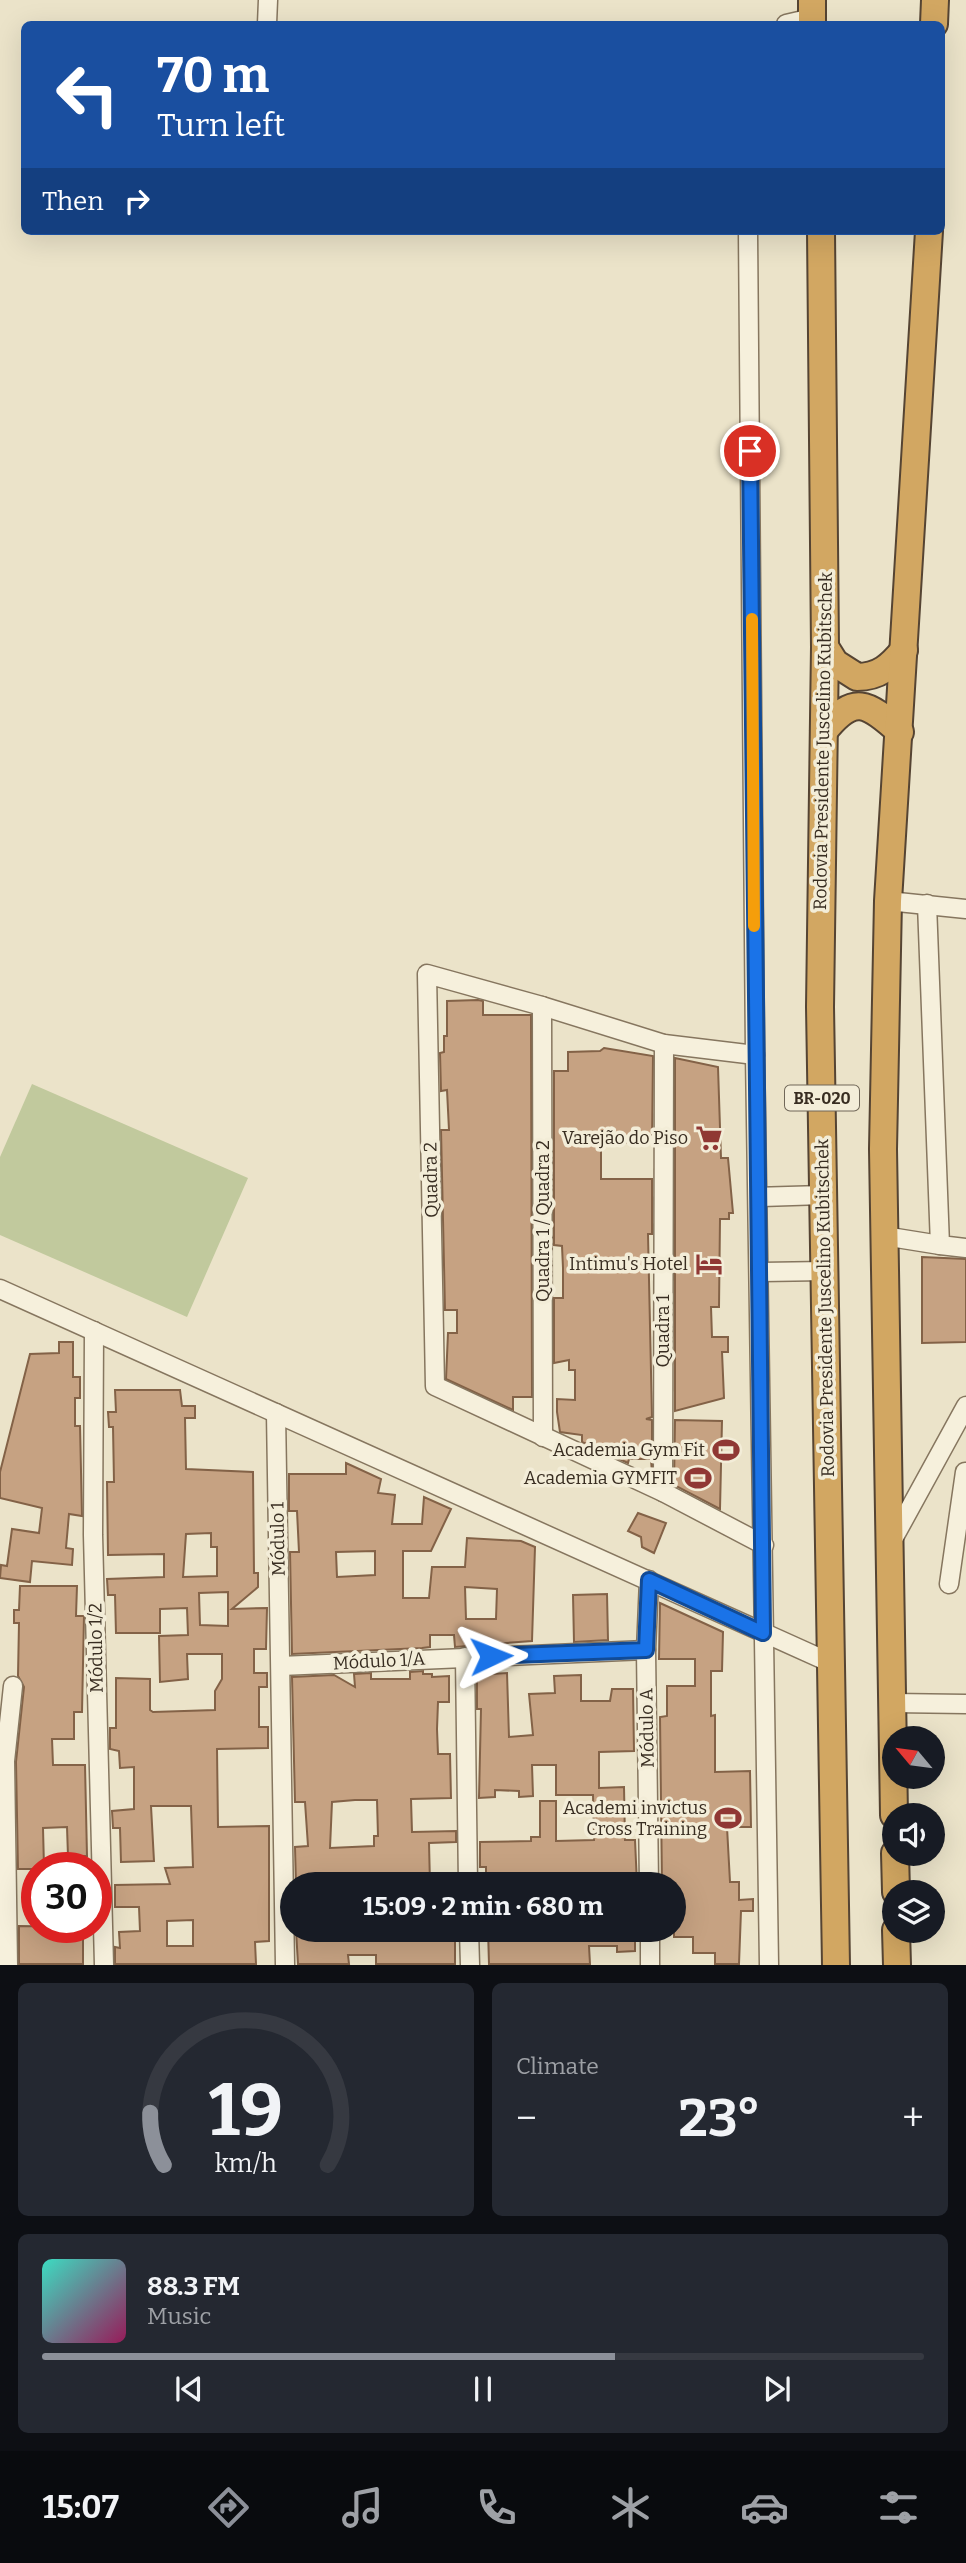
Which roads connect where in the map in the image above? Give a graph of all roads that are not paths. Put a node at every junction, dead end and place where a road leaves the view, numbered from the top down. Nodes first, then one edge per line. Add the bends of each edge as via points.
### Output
1 (268, 0) edge
2 (935, 0) edge
3 (812, 14) edge
4 (267, 21) edge
5 (794, 21) edge
6 (934, 21) edge
7 (748, 235) edge
8 (821, 235) edge
9 (929, 235) edge
10 (825, 647) junction
11 (904, 650) junction
12 (824, 731) junction
13 (900, 732) junction
14 (888, 901) junction
15 (927, 904) junction
16 (966, 909) edge
17 (542, 1006) junction
18 (664, 1044) junction
19 (755, 1055) junction
20 (823, 1195) junction
21 (758, 1197) junction
22 (884, 1236) junction
23 (940, 1245) junction
24 (966, 1248) edge
25 (825, 1271) junction
26 (759, 1272) junction
27 (0, 1289) edge
28 (94, 1331) junction
29 (966, 1406) edge
30 (276, 1413) junction
31 (543, 1437) junction
32 (930, 1472) junction
33 (965, 1472) edge
34 (663, 1492) junction
35 (890, 1544) junction
36 (764, 1545) junction
37 (649, 1580) junction
38 (949, 1584) dead end
39 (763, 1633) junction
40 (646, 1650) junction
41 (464, 1657) junction
42 (831, 1663) junction
43 (281, 1666) junction
44 (13, 1686) dead end
45 (893, 1703) junction
46 (966, 1704) edge
47 (894, 1803) edge
48 (468, 1872) edge
49 (649, 1872) edge
50 (469, 1942) edge
51 (650, 1942) edge
52 (896, 1943) edge
53 (8, 1965) edge
54 (104, 1965) edge
55 (285, 1965) edge
56 (470, 1965) edge
57 (650, 1965) edge
58 (769, 1965) edge
59 (836, 1965) edge
60 (897, 1965) edge

1 - 4 street
2 - 6 highway
3 - 5 street
7 - 19 street
8 - 10 highway, Rodovia Presidente Juscelino Kubitschek / BR-020
9 - 11 highway, BR-020
10 - 11 highway via 835,663 857,677 880,673
10 - 12 highway, Rodovia Presidente Juscelino Kubitschek / BR-020
11 - 13 highway, BR-020
12 - 13 highway via 850,706 867,706
12 - 20 highway, Rodovia Presidente Juscelino Kubitschek / BR-020
13 - 14 highway, BR-020
14 - 15 street
14 - 22 highway, BR-020
15 - 16 street
15 - 23 street
17 - 18 street
17 - 31 street, Quadra 1 / Quadra 2
17 - 31 street, Quadra 2 via 427,974 435,1387
18 - 19 street
18 - 34 street, Quadra 1
19 - 21 street
20 - 21 street
20 - 25 highway, Rodovia Presidente Juscelino Kubitschek / BR-020
21 - 26 street
22 - 23 street
22 - 35 highway, BR-020
23 - 24 street
25 - 26 street
25 - 42 highway, Rodovia Presidente Juscelino Kubitschek / BR-020
26 - 36 street
27 - 28 street
28 - 30 street
28 - 54 street, Módulo 1/2 via 93,1535
29 - 32 street
30 - 37 street
30 - 43 street, Módulo 1
31 - 34 street
32 - 33 street
32 - 35 street
33 - 38 street
34 - 36 street
35 - 45 highway, BR-020
36 - 39 street
37 - 39 street
37 - 40 street, Módulo A
39 - 42 street
39 - 58 street
40 - 41 street, Módulo 1/A
40 - 49 street, Módulo A
41 - 43 street, Módulo 1/A
41 - 48 street
42 - 59 highway, Rodovia Presidente Juscelino Kubitschek / BR-020
43 - 55 street
44 - 53 street via 5,1761
45 - 46 street
45 - 47 highway, BR-020
50 - 56 street
51 - 57 street
52 - 60 highway

